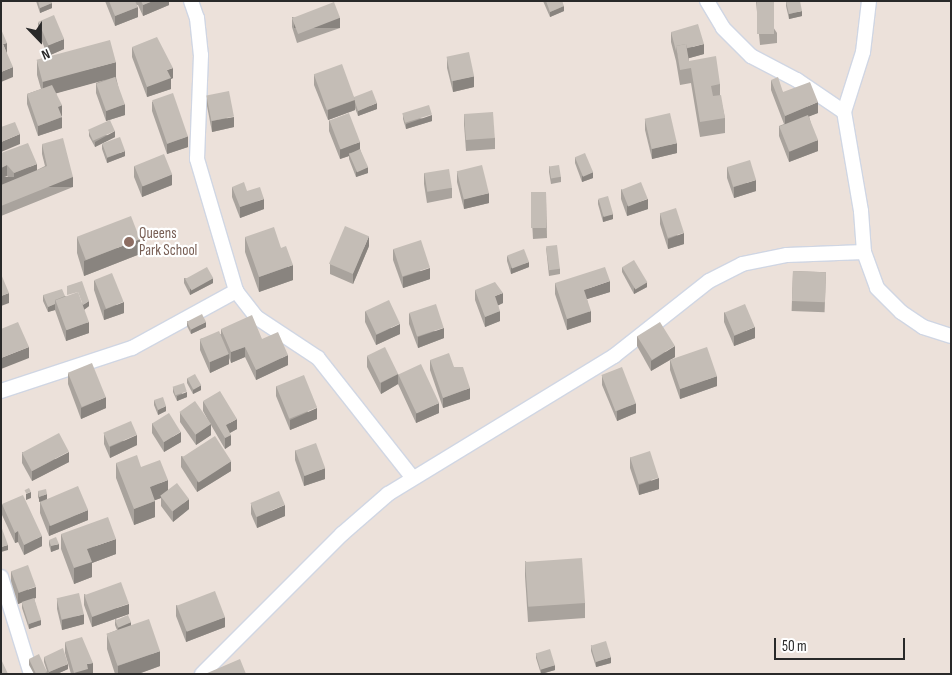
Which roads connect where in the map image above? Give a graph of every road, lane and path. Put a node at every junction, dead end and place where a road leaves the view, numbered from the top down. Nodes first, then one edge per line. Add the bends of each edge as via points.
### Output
1 (191, 1) edge
2 (707, 1) edge
3 (869, 1) edge
4 (844, 112) junction
5 (864, 252) junction
6 (236, 291) junction
7 (951, 336) edge
8 (1, 391) edge
9 (412, 477) junction
10 (1, 577) edge
11 (31, 674) edge
12 (202, 674) edge

1 - 6 street via 197,18 201,55 197,159
2 - 4 street via 723,28 751,56 797,80
3 - 4 street via 863,52
4 - 5 street via 862,211
5 - 7 street via 877,288 901,312 923,327
5 - 9 street via 787,255 742,264 702,286 614,356
6 - 8 street via 132,348
6 - 9 street via 256,317 318,358
9 - 12 street via 342,534
10 - 11 street

